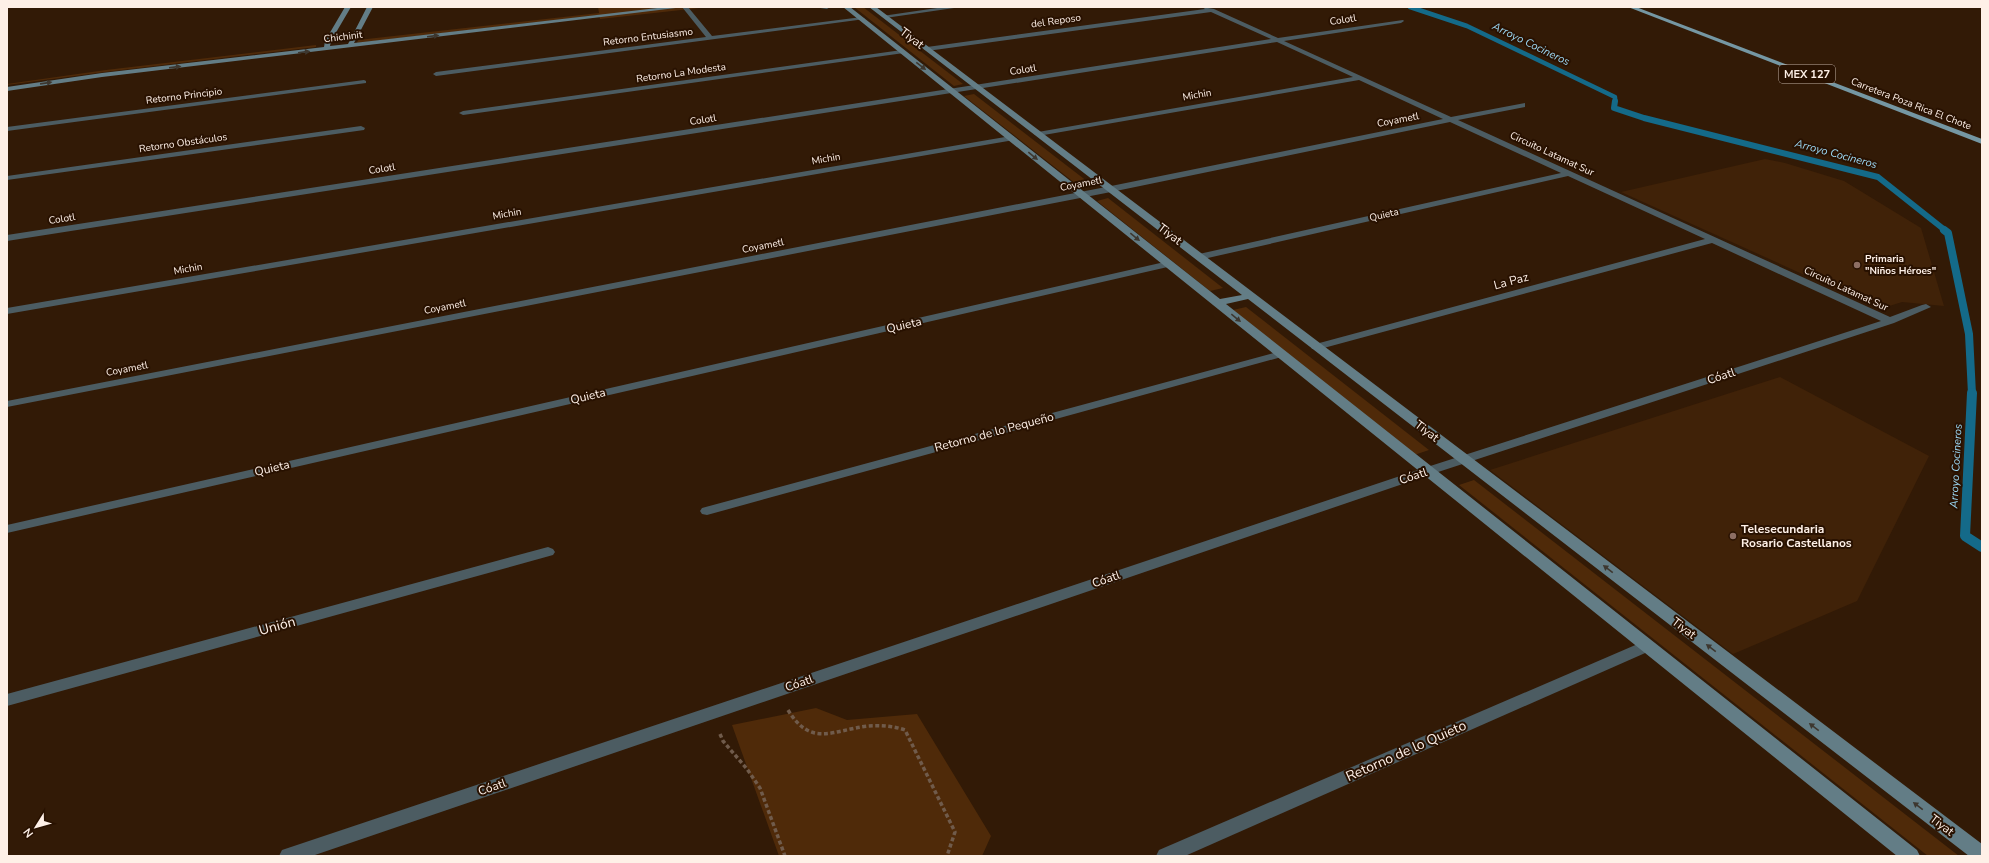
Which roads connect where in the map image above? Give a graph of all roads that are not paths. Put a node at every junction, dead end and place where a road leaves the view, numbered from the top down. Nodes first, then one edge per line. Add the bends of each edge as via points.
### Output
1 (348, 7) edge
2 (370, 7) edge
3 (622, 7) edge
4 (681, 7) edge
5 (686, 7) edge
6 (817, 7) edge
7 (827, 7) edge
8 (846, 7) edge
9 (872, 7) edge
10 (958, 7) edge
11 (1631, 7) edge
12 (1208, 8) edge
13 (884, 16) junction
14 (862, 19) junction
15 (1401, 22) dead end
16 (910, 36) junction
17 (355, 38) junction
18 (711, 39) junction
19 (886, 39) junction
20 (1278, 40) junction
21 (328, 41) junction
22 (320, 42) dead end
23 (350, 46) junction
24 (327, 49) junction
25 (927, 49) junction
26 (902, 52) junction
27 (436, 74) dead end
28 (1361, 78) junction
29 (364, 82) dead end
30 (977, 88) junction
31 (7, 89) edge
32 (952, 91) junction
33 (1522, 105) dead end
34 (463, 114) dead end
35 (1451, 120) junction
36 (361, 128) dead end
37 (7, 129) edge
38 (1038, 134) junction
39 (1011, 138) junction
40 (1982, 142) edge
41 (1568, 174) junction
42 (7, 178) edge
43 (1111, 189) junction
44 (1082, 195) junction
45 (7, 238) edge
46 (1713, 240) junction
47 (1199, 257) junction
48 (1169, 264) junction
49 (1250, 296) junction
50 (1217, 303) junction
51 (1926, 307) dead end
52 (7, 311) edge
53 (1890, 321) junction
54 (1316, 347) junction
55 (1281, 354) junction
56 (7, 404) edge
57 (1465, 460) junction
58 (1428, 471) junction
59 (707, 511) dead end
60 (7, 529) edge
61 (548, 552) dead end
62 (1647, 646) junction
63 (7, 700) edge
64 (1982, 855) edge
65 (288, 856) edge
66 (1165, 856) edge
67 (1910, 856) edge

1 - 21 street
2 - 17 street
3 - 17 street, Chichinit
23 -> 4 street, Chichinit
5 - 18 street
6 - 7 street
8 - 14 street, Tiyat
9 - 13 street, Tiyat
10 - 13 street
11 - 40 main road, Carretera Poza Rica El Chote / MEX 127
12 - 20 street, Circuito Latamat Sur
12 - 25 street, del Reposo
13 - 16 street, Tiyat
14 - 18 street, Retorno Entusiasmo
14 - 19 street, Tiyat
15 - 20 street, Colotl
16 - 19 street
16 - 25 street, Tiyat
17 - 21 street, Chichinit
17 - 23 street
18 - 27 street, Retorno Entusiasmo
19 - 26 street, Tiyat
20 - 28 street, Circuito Latamat Sur
20 - 30 street, Colotl
21 - 22 street, Chichinit
21 - 24 street
23 - 24 street, Chichinit
31 -> 24 street, Chichinit via 102,75
25 - 30 street, Tiyat
26 -> 32 street, Tiyat
26 - 34 street, Retorno La Modesta
28 - 35 street, Circuito Latamat Sur
28 - 38 street, Michin
29 - 37 street, Retorno Principio
30 - 32 street, Colotl
30 - 38 street, Tiyat
32 - 39 street, Tiyat
32 - 45 street, Colotl
33 - 35 street, Coyametl
35 - 41 street, Circuito Latamat Sur
35 - 43 street, Coyametl
36 - 42 street, Retorno Obstáculos
38 - 43 street, Tiyat
39 -> 44 street, Tiyat
39 - 52 street, Michin
41 - 46 street, Circuito Latamat Sur
41 - 47 street, Quieta
43 - 44 street, Coyametl
43 - 47 street, Tiyat
44 -> 48 street, Tiyat
44 - 56 street, Coyametl
46 - 53 street, Circuito Latamat Sur
46 - 54 street, La Paz
47 - 49 street, Tiyat
48 - 50 street, Tiyat
48 - 60 street, Quieta
49 - 50 street
49 - 54 street, Tiyat
50 -> 55 street, Tiyat
51 - 53 street, Cóatl
53 - 57 street, Cóatl
54 - 57 street, Tiyat
55 - 58 street, Tiyat
55 - 59 street, Retorno de lo Pequeño
57 - 58 street, Cóatl
64 -> 57 street, Tiyat
58 - 62 street, Tiyat
58 - 65 street, Cóatl
61 - 63 street, Unión
62 - 66 street, Retorno de lo Quieto
62 - 67 street, Tiyat

